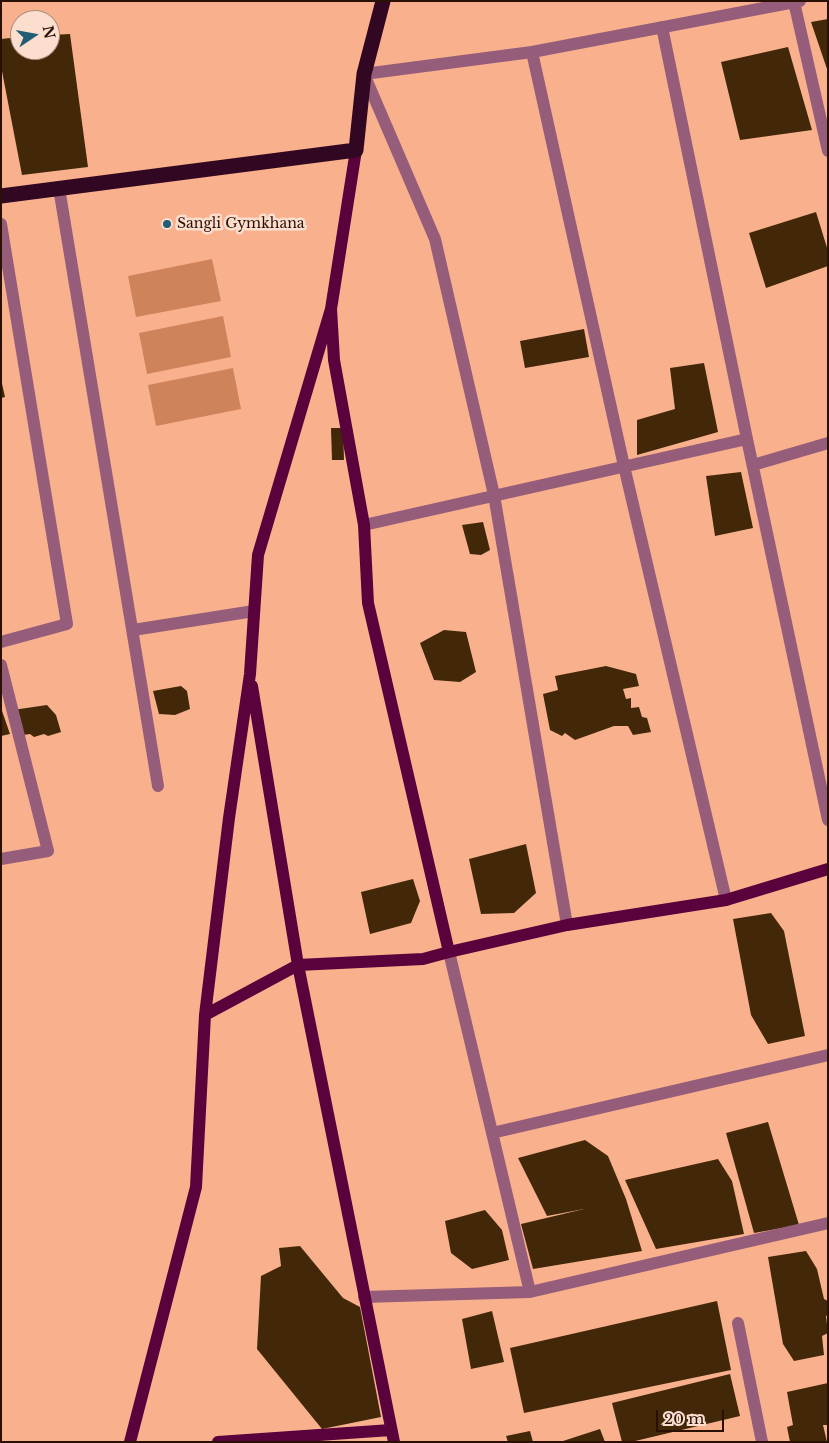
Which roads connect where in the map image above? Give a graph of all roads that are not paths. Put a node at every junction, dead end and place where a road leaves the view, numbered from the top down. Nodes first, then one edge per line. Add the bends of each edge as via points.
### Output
1 (383, 1) edge
2 (797, 2) edge
3 (662, 27) junction
4 (532, 52) junction
5 (364, 74) junction
6 (356, 150) junction
7 (828, 150) edge
8 (59, 188) junction
9 (1, 196) edge
10 (1, 224) edge
11 (331, 309) junction
12 (747, 440) junction
13 (828, 444) edge
14 (753, 465) junction
15 (624, 466) junction
16 (494, 495) junction
17 (364, 525) junction
18 (254, 610) junction
19 (133, 630) junction
20 (1, 642) edge
21 (1, 665) edge
22 (250, 674) junction
23 (158, 786) dead end
24 (828, 820) edge
25 (1, 859) edge
26 (828, 869) edge
27 (726, 900) junction
28 (566, 925) junction
29 (449, 952) junction
30 (298, 965) junction
31 (205, 1015) junction
32 (828, 1055) edge
33 (492, 1133) junction
34 (828, 1223) edge
35 (530, 1292) junction
36 (364, 1298) junction
37 (738, 1323) dead end
38 (393, 1436) edge
39 (130, 1442) edge
40 (218, 1442) edge
41 (762, 1442) edge

1 - 5 highway
2 - 3 street
2 - 7 street
3 - 4 street
3 - 12 street
4 - 5 street
4 - 15 street
5 - 6 highway
5 - 16 street via 435,239
6 - 8 highway
6 - 11 main road
8 - 9 highway
8 - 19 street
10 - 20 street via 67,624
11 - 17 main road via 334,360
11 - 18 main road via 258,555
12 - 14 street
12 - 15 street
13 - 14 street
14 - 24 street
15 - 16 street
15 - 27 street
16 - 17 street
16 - 28 street
17 - 29 main road via 368,603
18 - 19 street
18 - 22 main road
19 - 23 street
21 - 25 street via 48,851
22 - 30 main road
22 - 31 main road
26 - 27 main road
27 - 28 main road
28 - 29 main road
29 - 30 main road via 423,959
29 - 33 street
30 - 31 main road
30 - 36 main road
31 - 39 main road via 196,1187
32 - 33 street
33 - 35 street
34 - 35 street
35 - 36 street
36 - 38 main road
37 - 41 street
38 - 40 main road

